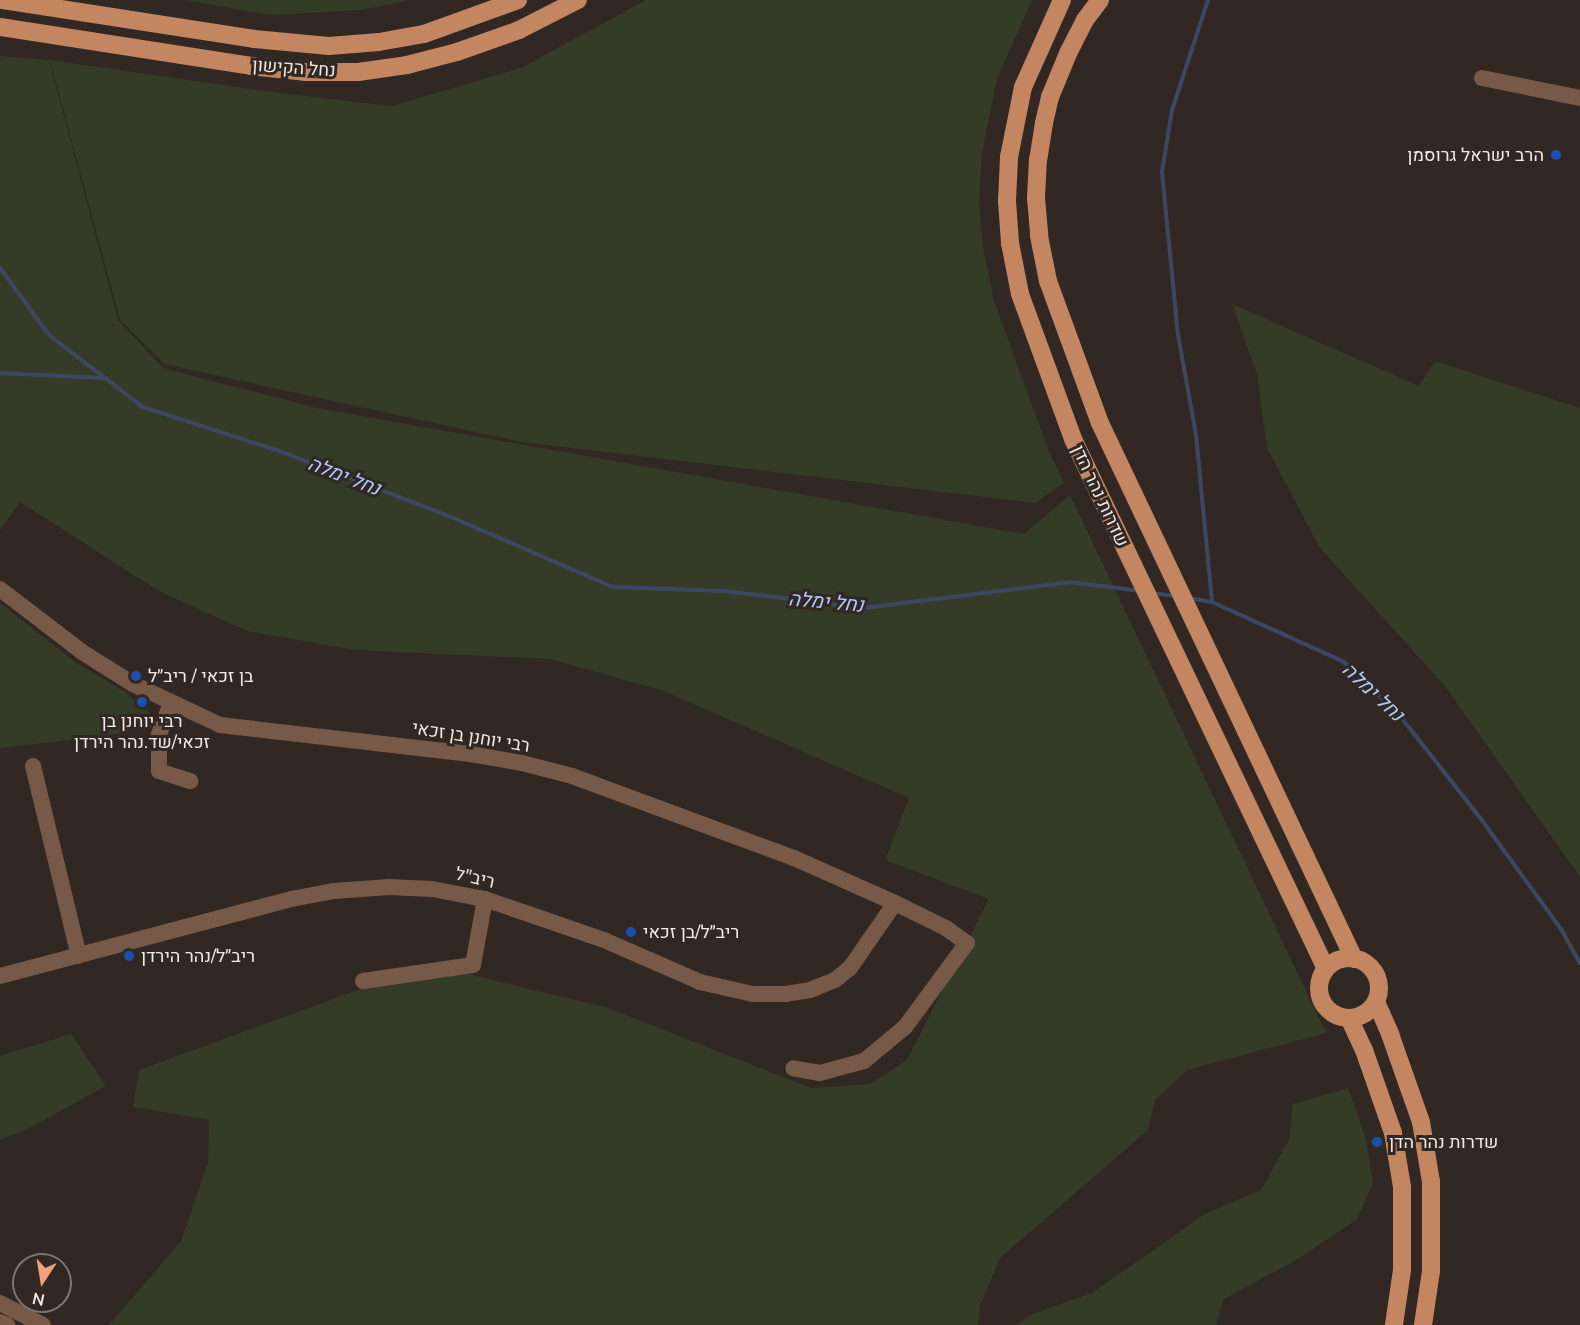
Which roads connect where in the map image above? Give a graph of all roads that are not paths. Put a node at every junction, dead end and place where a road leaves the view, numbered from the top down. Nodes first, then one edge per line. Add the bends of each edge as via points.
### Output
1 (3, 0) edge
2 (518, 0) edge
3 (578, 0) edge
4 (1062, 0) edge
5 (1100, 0) edge
6 (0, 27) edge
7 (1482, 78) dead end
8 (1580, 98) edge
9 (0, 589) edge
10 (171, 703) junction
11 (33, 766) dead end
12 (190, 781) dead end
13 (485, 899) junction
14 (895, 903) junction
15 (79, 956) junction
16 (1354, 959) junction
17 (1326, 969) junction
18 (0, 976) edge
19 (363, 981) dead end
20 (1376, 1002) junction
21 (1349, 1018) junction
22 (793, 1068) dead end
23 (0, 1303) edge
24 (0, 1322) edge
25 (7, 1325) edge
26 (43, 1325) edge
27 (1394, 1325) edge
28 (1424, 1325) edge

1 - 2 main road, נחל הקישון via 254,39 329,46 424,34
3 - 6 main road, נחל הקישון via 519,30 457,52 358,72 250,66
4 - 17 main road, שדרות נהר הדן via 1023,87 1009,157 1010,243 1020,294 1073,439
5 - 16 main road, שדרות נהר הדן via 1069,51 1044,123 1036,198 1048,281 1100,423
7 - 8 street
9 - 10 street, רבי יוחנן בן זכאי via 82,652
10 - 12 street via 159,734 159,771
10 - 14 street, רבי יוחנן בן זכאי via 220,725 239,729 470,754 572,776 773,850
11 - 15 street
13 - 14 street, ריב"ל via 604,940 700,982 753,994 802,991 835,980 850,968
13 - 15 street, ריב"ל via 432,889 334,891
13 - 19 street via 473,965
14 - 22 street, רבי יוחנן בן זכאי via 967,943 905,1027 864,1062 820,1073
15 - 18 street, ריב"ל
16 - 17 main road via 1339,960
16 - 20 main road, שדרות נהר הדן via 1364,962 1377,978
17 - 21 main road via 1318,987 1323,1005 1339,1017
20 - 21 main road via 1364,1014
20 - 28 main road, שדרות נהר הדן via 1421,1122 1431,1182 1431,1271
21 - 27 main road via 1393,1133 1402,1187 1402,1270
23 - 26 street
24 - 25 street

